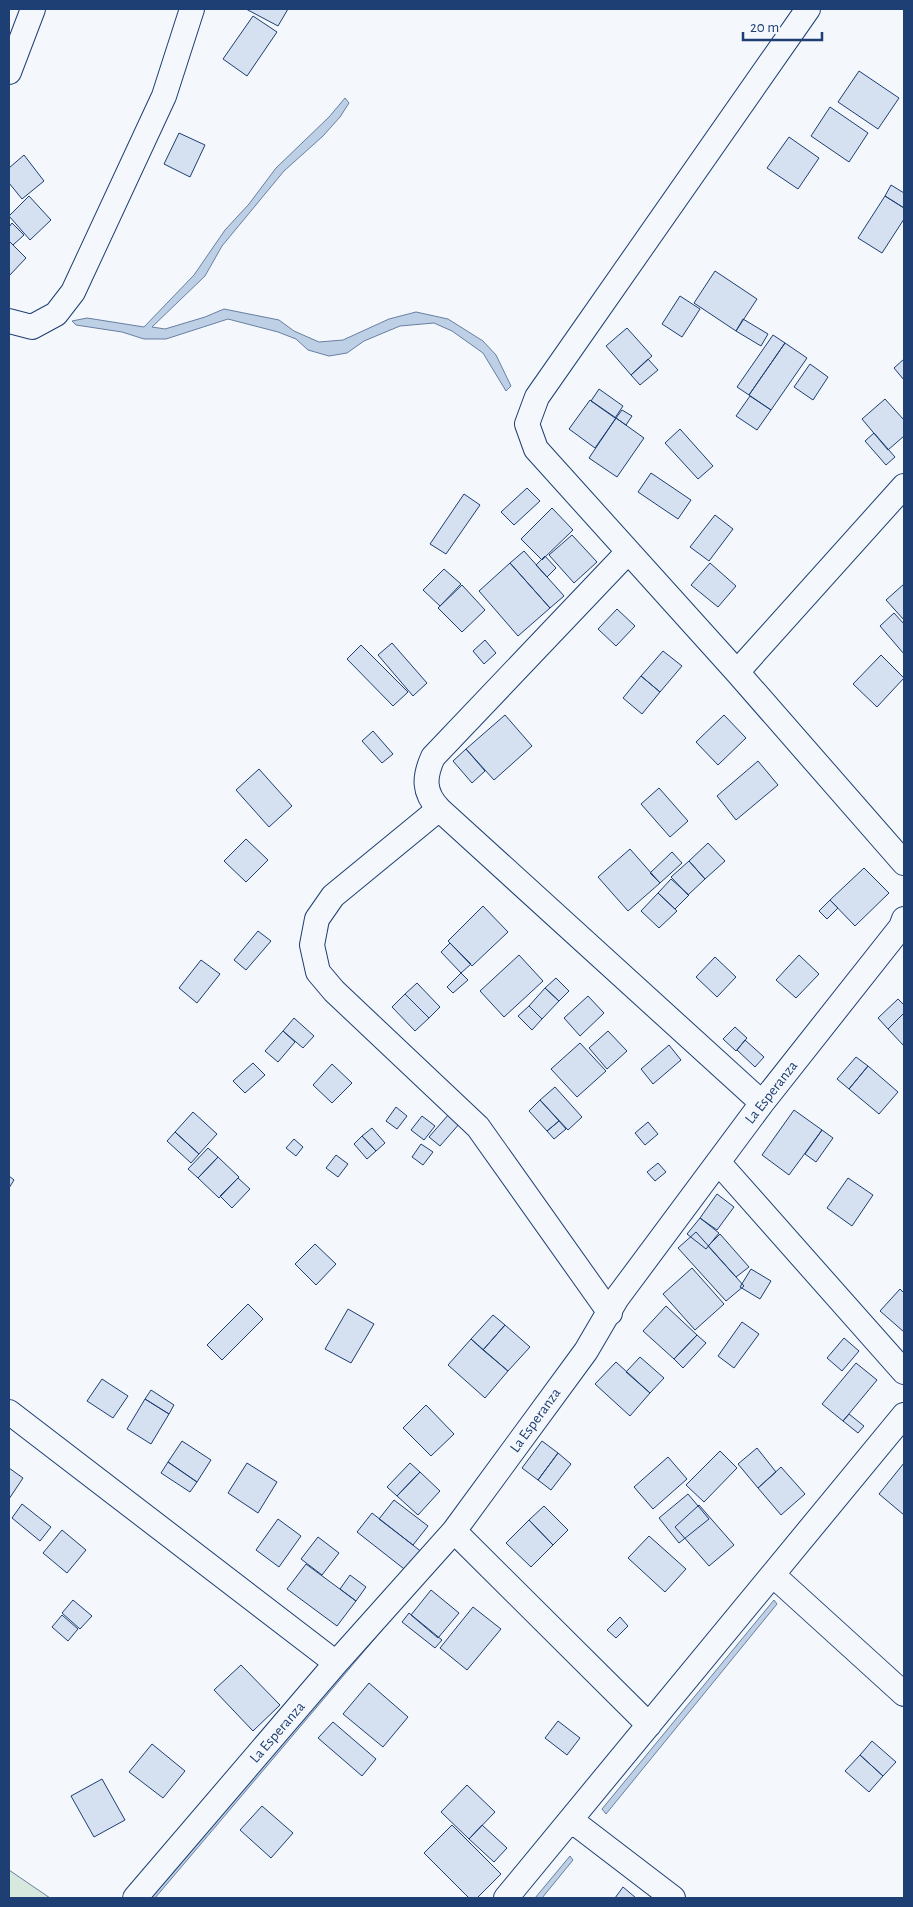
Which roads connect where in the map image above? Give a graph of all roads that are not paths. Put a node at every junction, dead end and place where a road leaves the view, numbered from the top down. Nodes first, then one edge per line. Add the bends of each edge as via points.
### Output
1 (32, 9) edge
2 (192, 9) edge
3 (808, 9) edge
4 (9, 72) edge
5 (9, 321) edge
6 (904, 486) edge
7 (627, 553) junction
8 (737, 672) junction
9 (439, 809) junction
10 (904, 864) edge
11 (904, 919) edge
12 (762, 1103) junction
13 (718, 1162) junction
14 (610, 1314) junction
15 (904, 1372) edge
16 (9, 1412) edge
17 (904, 1415) edge
18 (454, 1531) junction
19 (773, 1575) junction
20 (336, 1663) junction
21 (904, 1694) edge
22 (649, 1725) junction
23 (571, 1820) junction
24 (136, 1898) edge
25 (506, 1898) edge
26 (673, 1898) edge

1 - 4 street
2 - 5 street via 164,96 72,292 56,314 32,327
3 - 7 street via 537,397 527,424 536,449
6 - 8 street
7 - 8 street
7 - 9 street via 433,757 425,774 426,787
8 - 10 street
9 - 12 street
9 - 14 street via 333,896 317,919 312,945 318,972 478,1128
11 - 12 street, La Esperanza
12 - 13 street, La Esperanza
13 - 14 street, La Esperanza via 617,1298
13 - 15 street
14 - 18 street, La Esperanza
16 - 20 street
17 - 19 street
18 - 20 street, La Esperanza
18 - 22 street
19 - 21 street
19 - 22 street
20 - 24 street, La Esperanza
22 - 23 street
23 - 25 street
23 - 26 street

